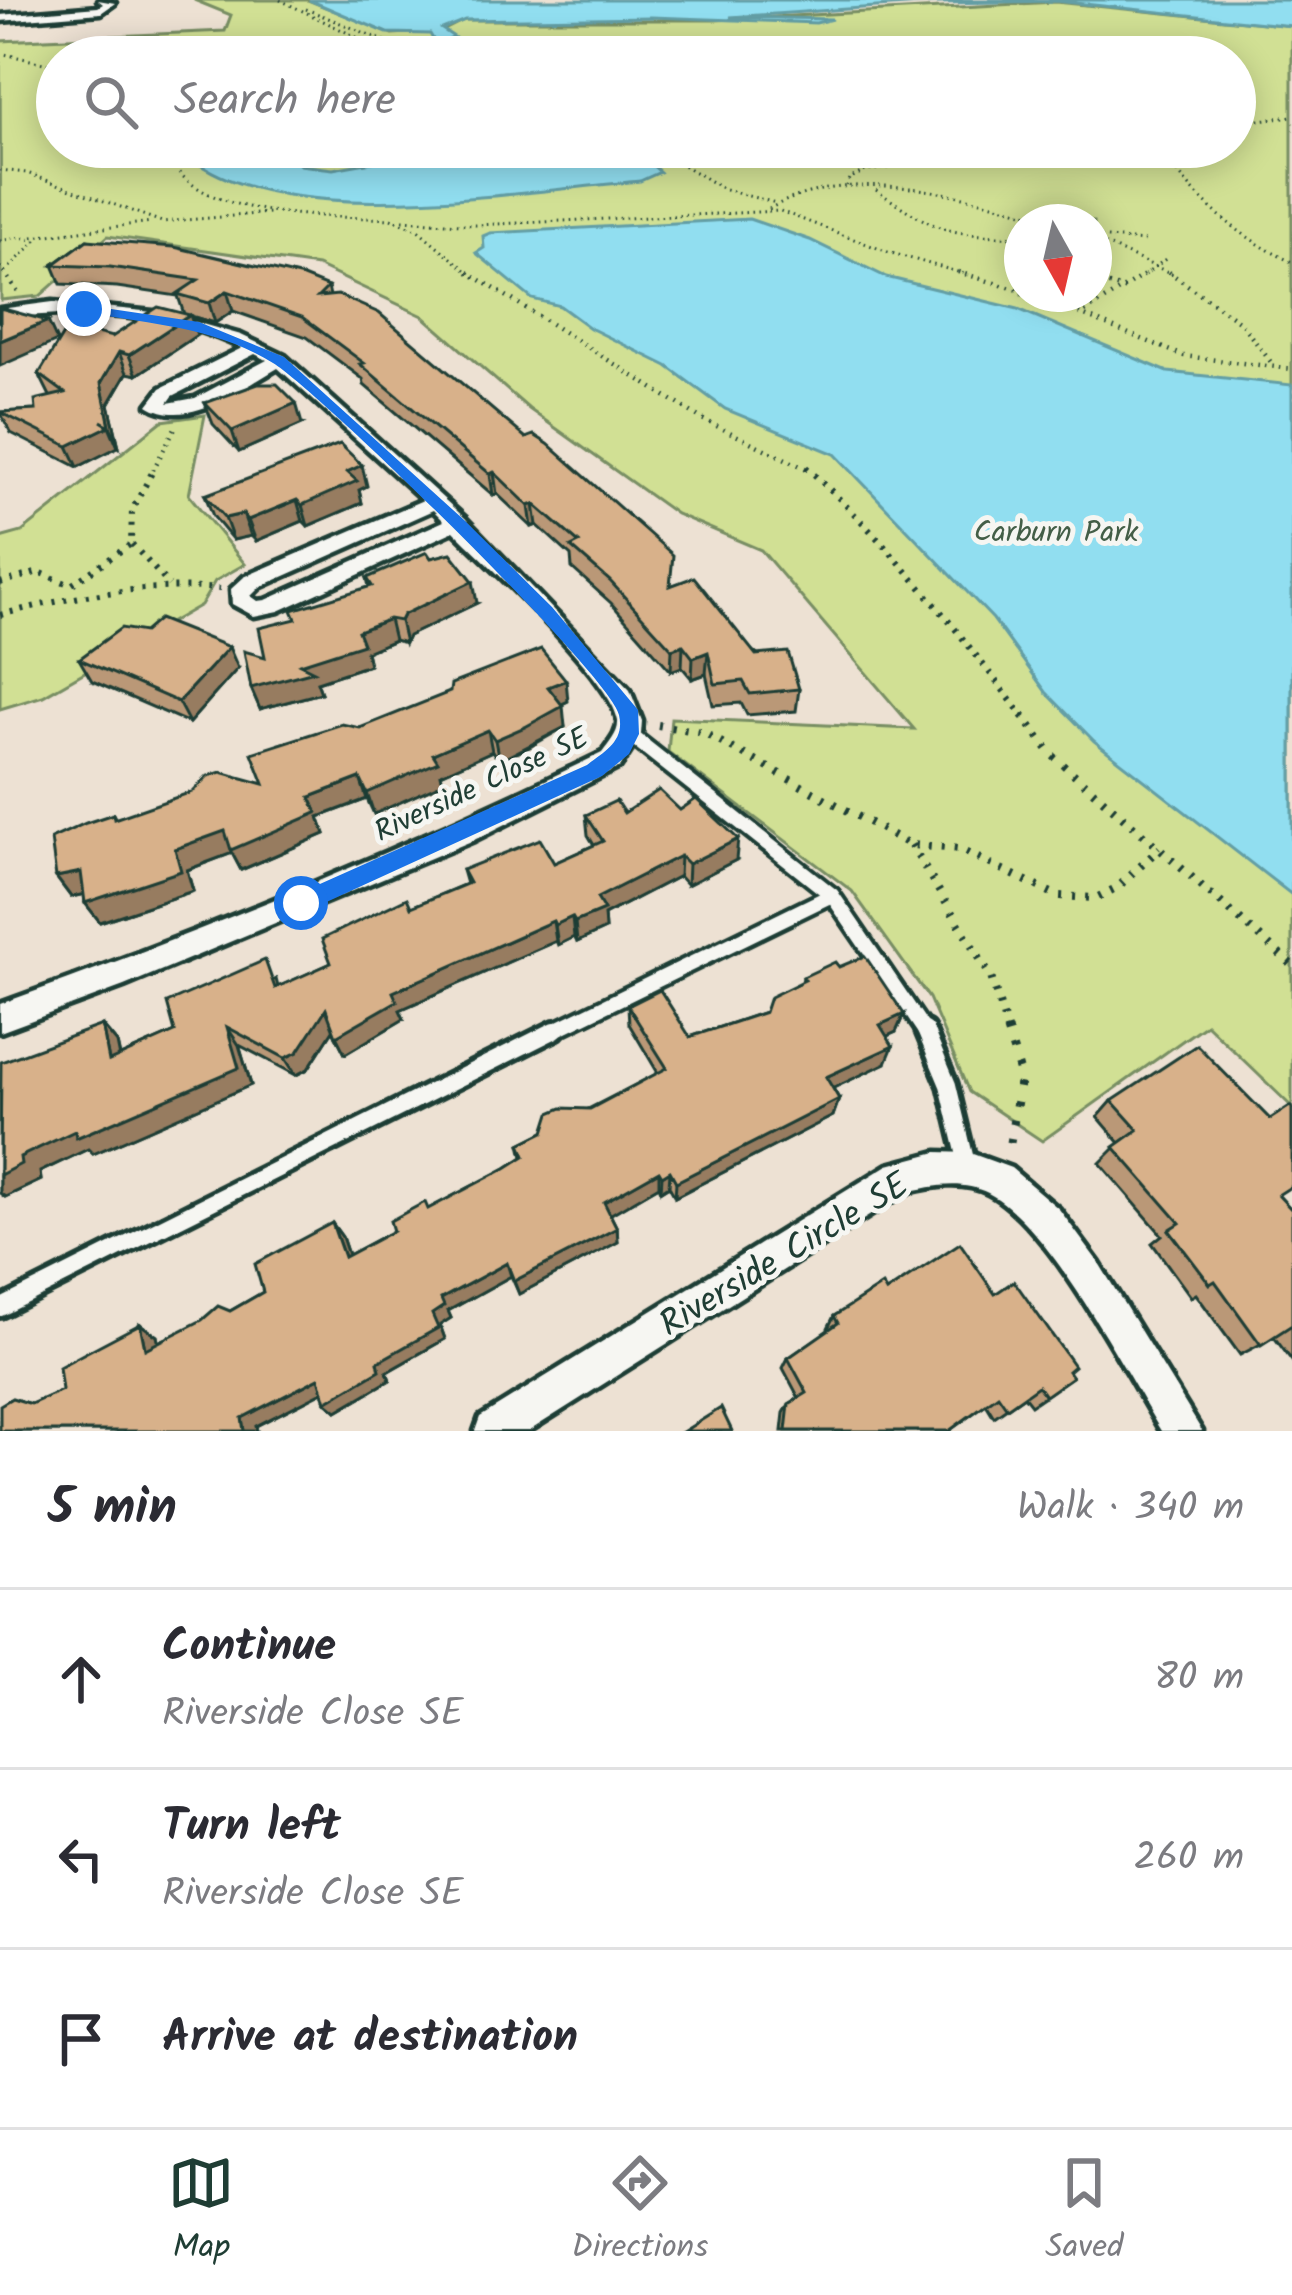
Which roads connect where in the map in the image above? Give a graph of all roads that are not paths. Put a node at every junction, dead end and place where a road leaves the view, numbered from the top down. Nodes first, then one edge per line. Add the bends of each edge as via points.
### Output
1 (103, 0) edge
2 (0, 18) edge
3 (0, 314) edge
4 (256, 347) junction
5 (279, 360) junction
6 (436, 502) junction
7 (458, 522) junction
8 (630, 727) junction
9 (832, 895) junction
10 (0, 1018) edge
11 (969, 1170) junction
12 (0, 1308) edge
13 (494, 1431) edge
14 (1183, 1431) edge

1 - 2 street via 110,3 101,10
3 - 4 street via 26,308 163,318
4 - 5 street
4 - 5 street via 158,398 160,408 177,410
5 - 6 street
6 - 7 street
6 - 7 street via 242,589 242,604 271,606
7 - 8 street via 622,696
8 - 9 lane
8 - 10 street, Riverside Close SE via 611,760 465,832
9 - 11 lane via 924,1027
9 - 12 lane
11 - 13 street, Riverside Circle SE via 900,1177
11 - 14 street, Riverside Circle SE via 1004,1182 1047,1217

